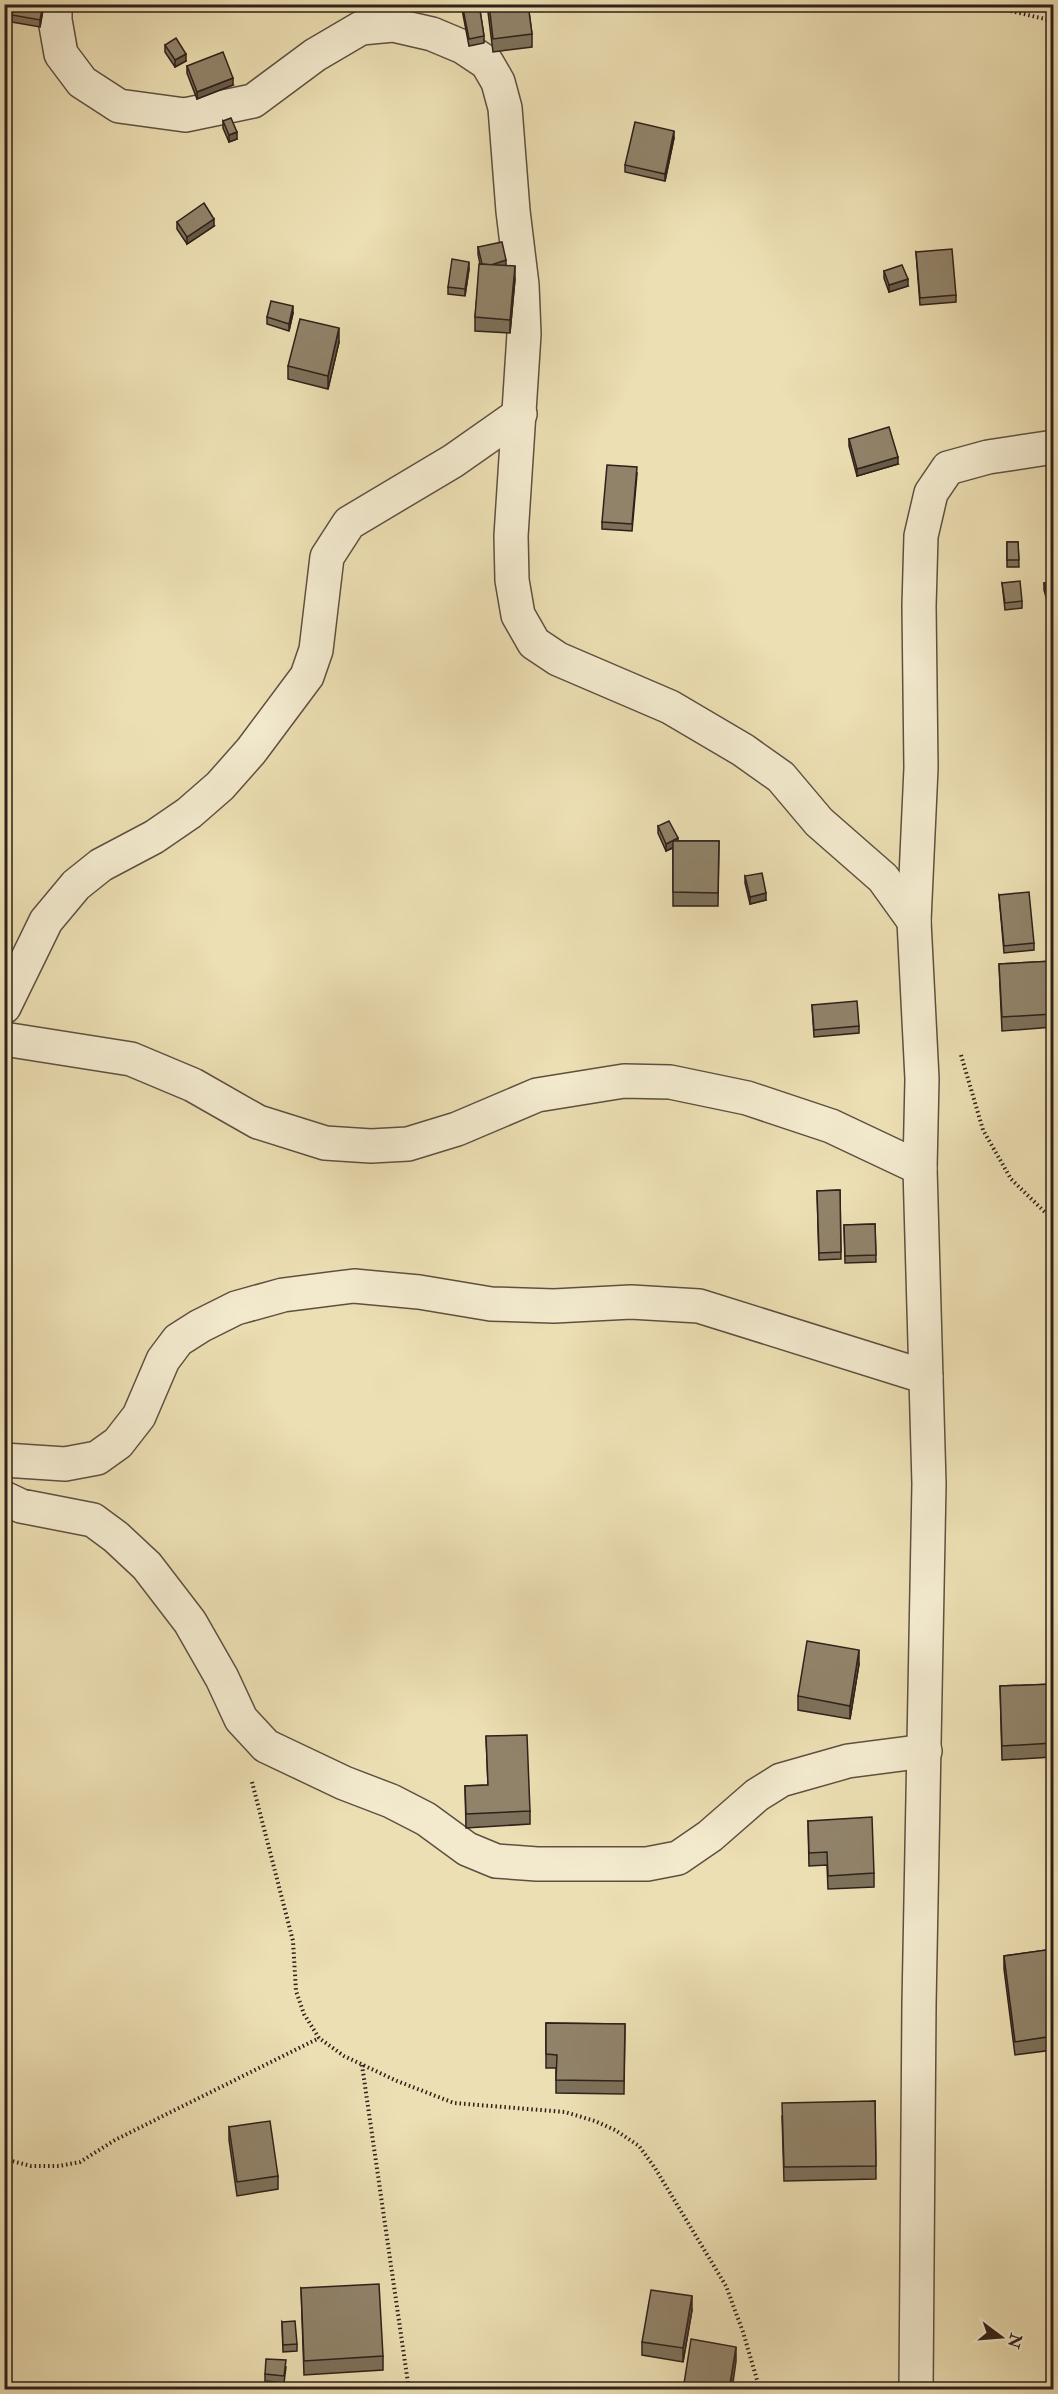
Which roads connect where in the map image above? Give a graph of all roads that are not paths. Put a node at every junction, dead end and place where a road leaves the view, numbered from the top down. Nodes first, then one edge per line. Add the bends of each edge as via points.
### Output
1 (55, 4) edge
2 (520, 414) junction
3 (1053, 447) edge
4 (914, 921) junction
5 (4, 1006) edge
6 (4, 1039) edge
7 (920, 1168) junction
8 (926, 1377) junction
9 (4, 1460) edge
10 (4, 1498) edge
11 (925, 1751) junction
12 (916, 2390) edge

1 - 2 street via 61,54 82,82 118,106 185,115 253,101 315,55 361,28 393,25 432,34 487,63 498,82 505,108 522,285
2 - 4 street via 514,466 512,580 518,615 534,643 558,659 670,707 780,777 819,822 883,878
2 - 5 street via 453,461 350,523 327,557 316,650 307,676 220,786 189,813 101,865 76,885 46,921
3 - 4 street via 948,468 931,493 921,536 921,768
4 - 7 street via 922,1079
6 - 7 street via 131,1059 193,1085 258,1122 325,1143 408,1144 457,1129 537,1095 624,1081 670,1082 747,1098 831,1126
7 - 8 street
8 - 9 street via 699,1306 631,1302 491,1304 354,1286 283,1295 236,1308 178,1340 164,1360 139,1416 118,1443 97,1458 65,1464
8 - 11 street via 929,1484
10 - 11 street via 21,1506 93,1520 147,1566 190,1622 241,1719 266,1746 426,1819 467,1849 496,1861 647,1864 678,1858 781,1780 848,1761
11 - 12 street

